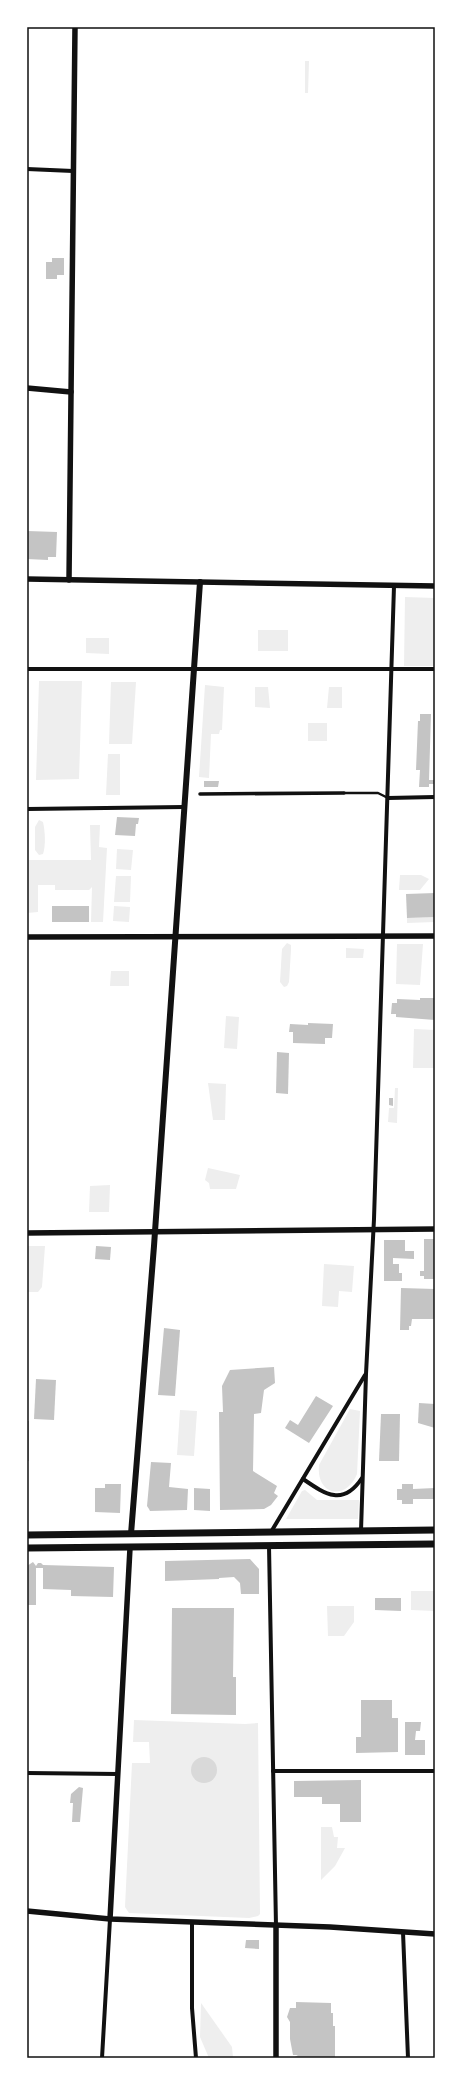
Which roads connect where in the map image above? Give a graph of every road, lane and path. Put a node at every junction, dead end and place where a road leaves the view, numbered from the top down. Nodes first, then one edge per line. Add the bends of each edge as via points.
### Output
1 (75, 27) edge
2 (27, 169) edge
3 (73, 171) junction
4 (27, 388) edge
5 (71, 392) junction
6 (27, 579) edge
7 (69, 580) junction
8 (200, 582) junction
9 (394, 586) junction
10 (435, 586) edge
11 (27, 669) edge
12 (194, 669) junction
13 (392, 669) junction
14 (435, 669) edge
15 (344, 793) joint
16 (200, 794) dead end
17 (388, 798) junction
18 (435, 798) edge
19 (184, 807) junction
20 (27, 809) edge
21 (383, 936) junction
22 (435, 936) edge
23 (27, 937) edge
24 (174, 937) junction
25 (373, 1229) junction
26 (435, 1229) edge
27 (155, 1232) junction
28 (27, 1233) edge
29 (366, 1374) junction
30 (362, 1478) junction
31 (303, 1479) junction
32 (435, 1530) edge
33 (360, 1531) junction
34 (271, 1533) junction
35 (131, 1534) junction
36 (27, 1535) edge
37 (435, 1544) edge
38 (269, 1546) junction
39 (27, 1548) edge
40 (130, 1548) junction
41 (273, 1771) junction
42 (435, 1771) edge
43 (27, 1773) edge
44 (118, 1774) junction
45 (27, 1911) edge
46 (110, 1919) junction
47 (192, 1922) junction
48 (276, 1926) junction
49 (403, 1932) junction
50 (435, 1934) edge
51 (102, 2058) edge
52 (196, 2058) edge
53 (276, 2058) edge
54 (408, 2058) edge

1 - 3 street
2 - 3 street
3 - 5 street
4 - 5 street
5 - 7 street
6 - 7 street
7 - 8 street
8 - 9 street
8 - 12 main road
9 - 10 street
9 - 13 street
11 - 12 street
12 - 13 street
12 - 19 main road
13 - 14 street
13 - 17 street
15 - 16 street
15 - 17 lane via 378,793
17 - 18 street
17 - 21 street
19 - 20 street
19 - 24 main road
21 - 22 street
21 - 24 street
21 - 25 street
23 - 24 street
24 - 27 main road
25 - 26 street
25 - 27 street
25 - 29 street
27 - 28 street
27 - 35 main road
29 - 30 street
29 - 31 street
30 - 31 street via 355,1489 345,1495 332,1496 321,1492
30 - 33 street
31 - 34 street
32 - 33 main road
33 - 34 main road
34 - 35 main road
35 - 36 main road
35 - 40 main road
37 - 38 main road
38 - 40 main road
38 - 41 street
39 - 40 main road
40 - 44 street
41 - 42 street
41 - 48 street
43 - 44 street
44 - 46 street
45 - 46 street
46 - 47 street
46 - 51 street
47 - 48 street
47 - 52 street via 192,2008
48 - 49 street
48 - 53 street
49 - 50 street
49 - 54 street

